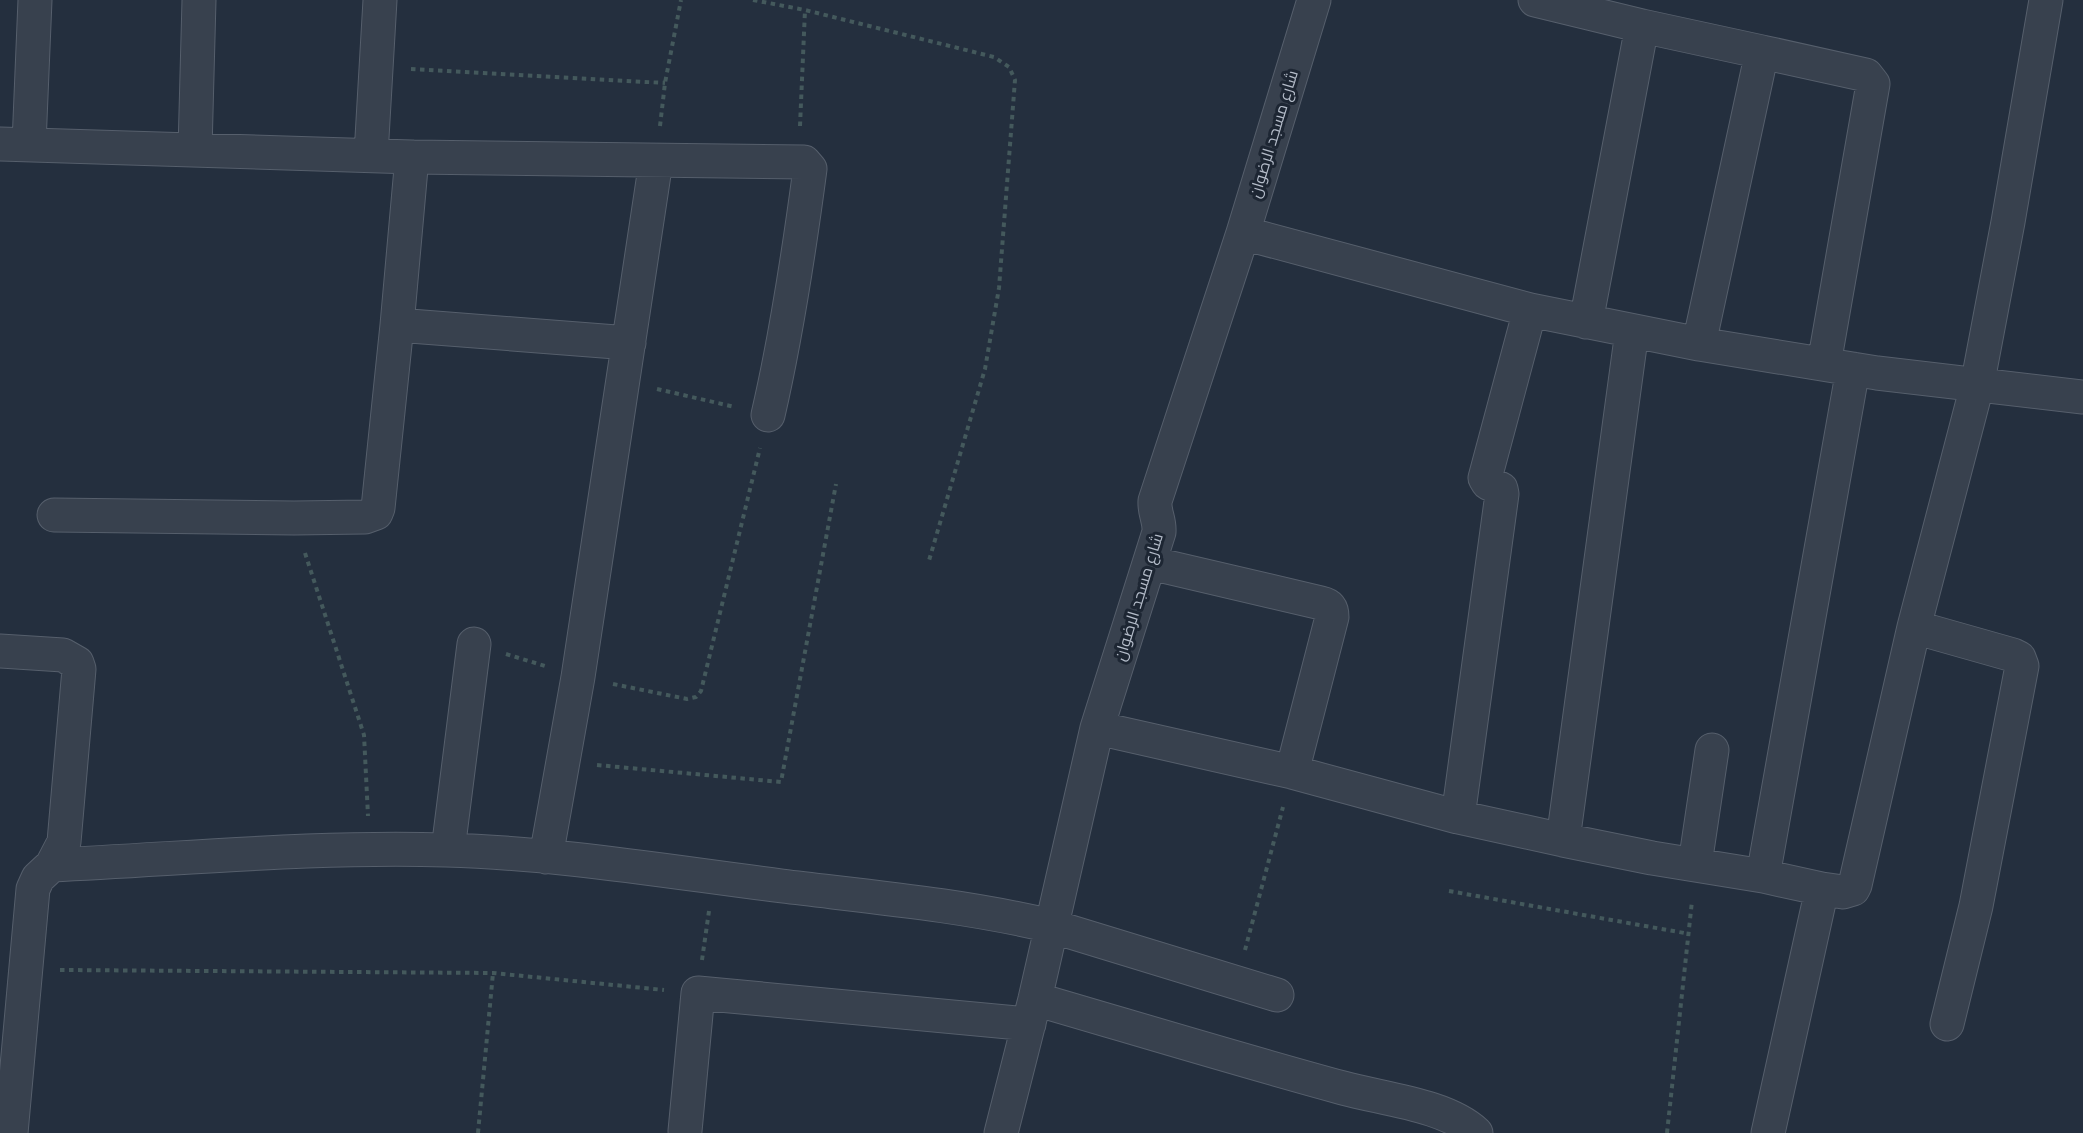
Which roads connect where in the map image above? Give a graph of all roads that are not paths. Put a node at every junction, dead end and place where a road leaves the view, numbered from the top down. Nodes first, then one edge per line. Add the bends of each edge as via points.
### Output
1 (35, 0) edge
2 (199, 0) edge
3 (380, 0) edge
4 (1314, 0) edge
5 (1535, 0) edge
6 (2046, 0) edge
7 (1642, 26) junction
8 (1762, 52) junction
9 (15, 144) edge
10 (195, 150) junction
11 (371, 155) junction
12 (412, 157) junction
13 (656, 160) junction
14 (1243, 233) junction
15 (1530, 310) junction
16 (1586, 322) junction
17 (397, 325) junction
18 (1632, 331) junction
19 (629, 343) junction
20 (1699, 344) junction
21 (1839, 367) junction
22 (1977, 386) junction
23 (2083, 397) edge
24 (768, 415) road end
25 (54, 515) dead end
26 (1150, 563) junction
27 (1914, 627) junction
28 (474, 644) road end
29 (0, 651) edge
30 (1097, 728) junction
31 (1712, 750) dead end
32 (1292, 772) junction
33 (1458, 816) junction
34 (1563, 840) junction
35 (448, 850) junction
36 (546, 857) junction
37 (1695, 864) junction
38 (52, 865) junction
39 (1763, 876) junction
40 (1822, 889) junction
41 (1051, 926) junction
42 (1277, 995) dead end
43 (1032, 1011) junction
44 (1947, 1024) dead end
45 (1468, 1130) edge
46 (685, 1131) dead end
47 (10, 1133) edge
48 (1001, 1133) edge
49 (1768, 1133) edge

1 - 9 street
2 - 10 street
3 - 11 street
4 - 14 street, شارع مسجد الرضوان
5 - 7 street
6 - 22 street
7 - 8 street
7 - 16 street
8 - 20 street
8 - 21 street via 1866,75 1873,84
9 - 10 street
10 - 11 street
11 - 12 street
12 - 13 street
12 - 17 street
13 - 19 street
13 - 24 street via 798,161 810,169 788,322
14 - 15 street
14 - 26 street, شارع مسجد الرضوان via 1155,501 1159,526
15 - 16 street
15 - 33 street via 1485,478 1502,494
16 - 18 street
17 - 19 street
17 - 25 street via 376,513 365,517 294,518
18 - 20 street
18 - 34 street
19 - 36 street
20 - 21 street
21 - 22 street
21 - 39 street
22 - 23 street
22 - 27 street
26 - 30 street, شارع مسجد الرضوان
26 - 32 street via 1321,603 1332,609
27 - 40 street via 1855,885 1843,892
27 - 44 street via 2013,655 2022,666 1976,906
28 - 35 street
29 - 38 street via 63,655 77,663 79,669 63,842
30 - 32 street
30 - 41 street, شارع مسجد الرضوان
31 - 37 street
32 - 33 street
33 - 34 street
34 - 37 street
35 - 36 street
35 - 38 street via 369,849
36 - 41 street via 937,904
37 - 39 street
38 - 47 street via 33,889
39 - 40 street
40 - 49 street
41 - 42 street
41 - 43 street, شارع مسجد الرضوان
43 - 45 street via 1438,1111
43 - 46 street via 698,993
43 - 48 street, شارع مسجد الرضوان

